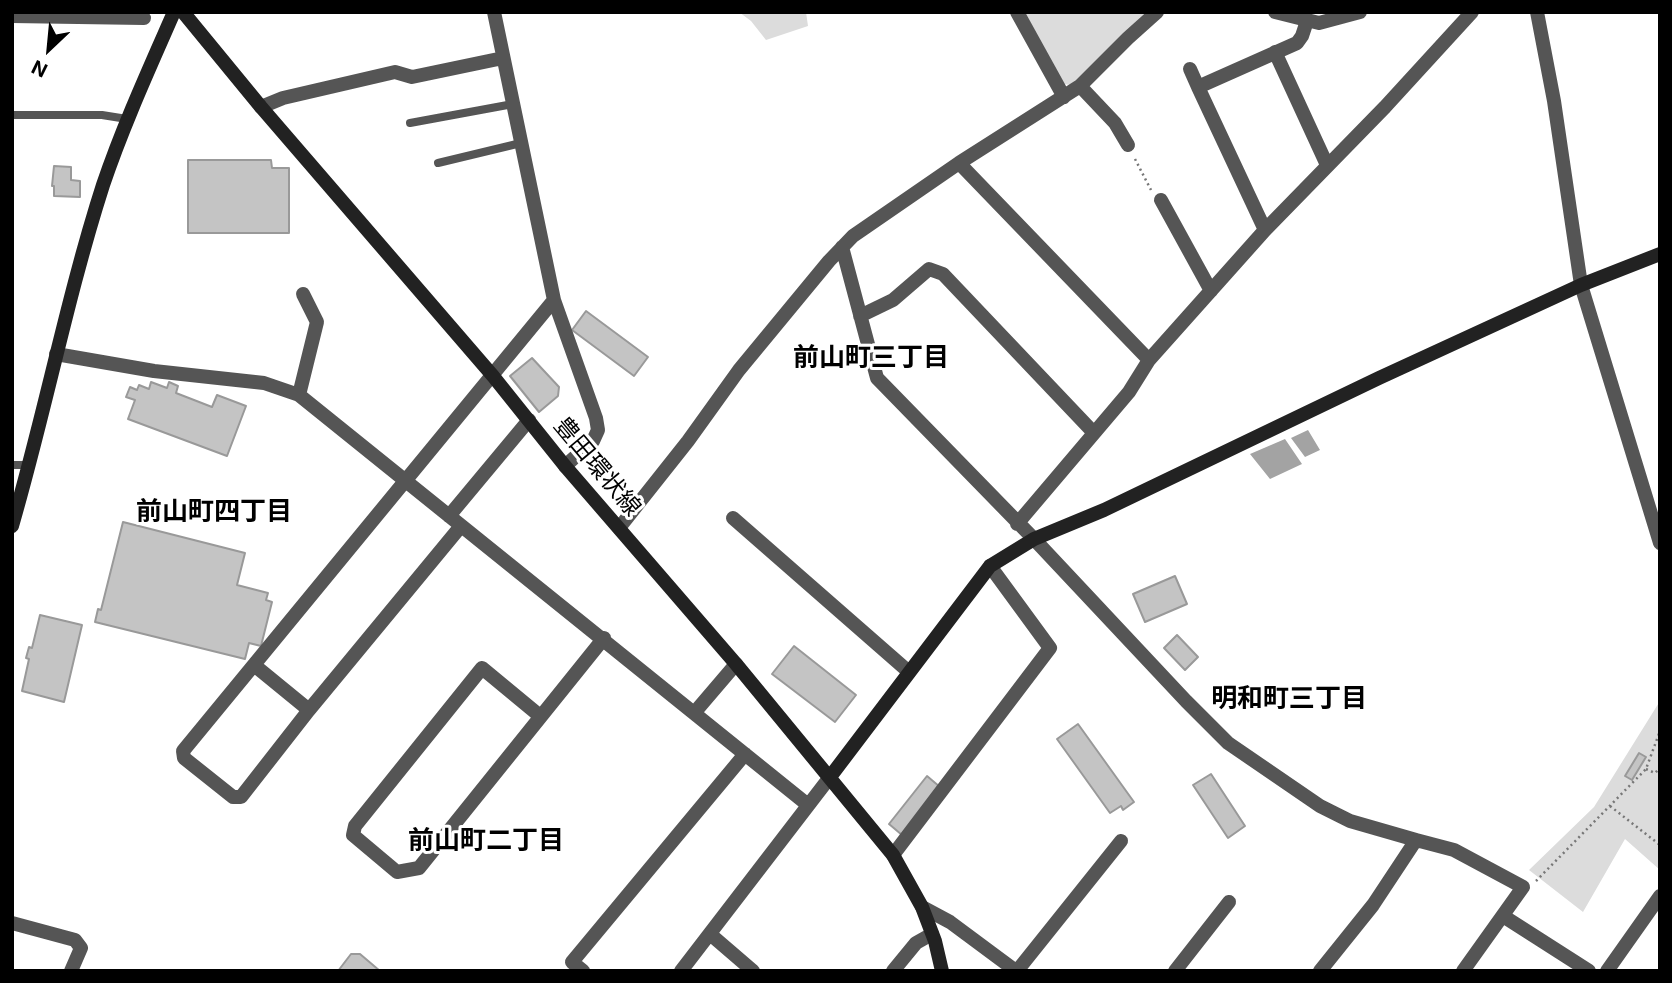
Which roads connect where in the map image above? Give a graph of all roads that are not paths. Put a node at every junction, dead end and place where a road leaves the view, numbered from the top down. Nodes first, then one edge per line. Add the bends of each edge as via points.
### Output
1 (174, 12) edge
2 (183, 12) edge
3 (494, 12) edge
4 (1017, 12) edge
5 (1157, 12) edge
6 (1275, 12) edge
7 (1360, 12) edge
8 (1472, 12) edge
9 (1537, 12) edge
10 (12, 16) edge
11 (144, 18) dead end
12 (1307, 21) junction
13 (1275, 52) junction
14 (503, 58) junction
15 (1190, 69) dead end
16 (1080, 86) junction
17 (1198, 87) junction
18 (1064, 97) junction
19 (513, 104) junction
20 (261, 107) junction
21 (12, 115) edge
22 (127, 120) junction
23 (410, 123) dead end
24 (521, 143) junction
25 (1128, 145) road end
26 (438, 163) dead end
27 (959, 163) junction
28 (1327, 165) junction
29 (1161, 200) road end
30 (1265, 230) junction
31 (842, 247) junction
32 (1660, 254) edge
33 (1581, 285) junction
34 (1211, 292) junction
35 (303, 293) dead end
36 (554, 300) junction
37 (860, 316) junction
38 (57, 354) junction
39 (1149, 360) junction
40 (493, 376) junction
41 (299, 395) junction
42 (529, 420) junction
43 (1094, 433) junction
44 (12, 465) edge
45 (29, 465) junction
46 (565, 466) junction
47 (406, 482) junction
48 (449, 516) junction
49 (733, 518) dead end
50 (1017, 524) junction
51 (12, 526) edge
52 (461, 526) junction
53 (619, 528) junction
54 (1034, 540) junction
55 (1660, 542) edge
56 (990, 566) junction
57 (604, 638) junction
58 (736, 664) junction
59 (254, 665) junction
60 (909, 672) junction
61 (309, 710) junction
62 (695, 712) junction
63 (540, 716) junction
64 (745, 754) junction
65 (830, 777) junction
66 (808, 805) junction
67 (1121, 841) dead end
68 (1416, 841) junction
69 (893, 855) junction
70 (1660, 896) edge
71 (1229, 902) dead end
72 (922, 907) junction
73 (1503, 916) junction
74 (12, 923) edge
75 (710, 933) junction
76 (932, 934) junction
77 (71, 971) edge
78 (583, 971) edge
79 (681, 971) edge
80 (753, 971) edge
81 (893, 971) edge
82 (942, 971) edge
83 (1017, 971) edge
84 (1175, 971) edge
85 (1320, 971) edge
86 (1463, 971) edge
87 (1589, 971) edge
88 (1607, 971) edge

1 - 22 street
2 - 20 street, 豊田環状線
3 - 14 street
4 - 18 street
5 - 16 street
6 - 12 street
7 - 12 street via 1327,23
8 - 28 street
9 - 33 street
10 - 11 street
12 - 13 street via 1297,43
13 - 17 street
13 - 28 street
14 - 19 street
14 - 20 street via 412,77 395,72
15 - 17 street
16 - 18 street
16 - 25 street via 1115,123
17 - 30 street
18 - 27 street
19 - 23 lane
19 - 24 street
20 - 40 street, 豊田環状線
21 - 22 lane via 102,115
22 - 38 street via 89,230
24 - 26 lane
24 - 36 street
27 - 31 street
27 - 39 street
28 - 30 street
29 - 34 street
30 - 34 street
31 - 37 street
31 - 53 street via 739,370
32 - 33 street
33 - 54 street
33 - 55 street
34 - 39 street
35 - 41 street via 317,322
36 - 40 street
36 - 46 street via 598,430 593,441
37 - 43 street via 893,300 929,269 943,274
37 - 50 street via 877,378
38 - 41 street via 201,378 264,383
38 - 45 street
39 - 43 street
40 - 42 street, 豊田環状線
40 - 47 street
41 - 47 street
42 - 46 street, 豊田環状線
42 - 48 street
43 - 50 street
44 - 45 lane
45 - 51 street
46 - 53 street, 豊田環状線
47 - 48 street
47 - 59 street
48 - 52 street
49 - 60 street
50 - 54 street
52 - 57 street
52 - 61 street
53 - 58 street, 豊田環状線
54 - 56 street
54 - 68 street via 1228,743 1320,806 1350,821
56 - 60 street
56 - 69 street via 1050,648
57 - 62 street
57 - 63 street
58 - 62 street
58 - 65 street, 豊田環状線
59 - 61 street
59 - 61 street via 183,751 184,758 233,797 241,797
60 - 65 street
62 - 64 street
63 - 63 street via 419,868 397,872 353,835 355,826 482,668
64 - 66 street
64 - 78 street via 572,962
65 - 66 street
65 - 69 street, 豊田環状線
66 - 75 street
67 - 83 street
68 - 73 street via 1454,850 1523,887
68 - 85 street
69 - 72 street, 豊田環状線
70 - 88 street
71 - 84 street
72 - 76 street, 豊田環状線
72 - 83 street
73 - 86 street
73 - 87 street
74 - 77 street via 75,940 81,948
75 - 79 street
75 - 80 street
76 - 81 street via 916,943
76 - 82 street, 豊田環状線

